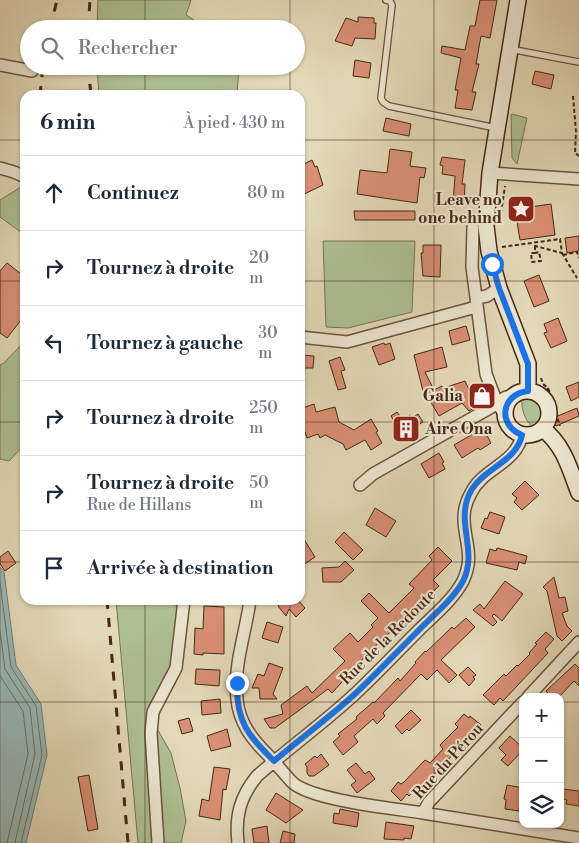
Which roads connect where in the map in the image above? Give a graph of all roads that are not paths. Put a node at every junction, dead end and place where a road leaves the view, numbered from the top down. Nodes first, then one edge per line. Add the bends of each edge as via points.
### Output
1 (386, 0) edge
2 (518, 0) edge
3 (510, 48) junction
4 (579, 62) edge
5 (0, 65) edge
6 (20, 69) edge
7 (497, 128) junction
8 (0, 168) edge
9 (490, 173) junction
10 (20, 175) edge
11 (579, 180) edge
12 (473, 227) dead end
13 (499, 288) junction
14 (476, 303) junction
15 (305, 338) edge
16 (539, 392) junction
17 (505, 399) junction
18 (542, 429) junction
19 (522, 435) junction
20 (360, 485) dead end
21 (579, 494) edge
22 (183, 605) edge
23 (249, 605) edge
24 (579, 642) edge
25 (532, 693) edge
26 (519, 706) edge
27 (274, 761) junction
28 (423, 813) junction
29 (579, 838) edge
30 (158, 843) edge
31 (238, 843) edge

1 - 7 lane via 392,5 383,102 389,106
2 - 3 main road
3 - 4 lane
3 - 7 main road
5 - 6 street
7 - 9 main road
8 - 10 street
9 - 11 street
9 - 13 main road via 487,237
12 - 14 street
13 - 14 street
13 - 16 main road
14 - 15 street via 347,342
14 - 17 street via 486,374 490,387
16 - 17 main road via 522,392
16 - 18 main road via 549,409 547,424
17 - 19 main road via 511,428
17 - 20 street
18 - 19 main road
18 - 21 main road via 562,449
19 - 27 street, Rue de la Redoute via 514,454 480,480 468,498 464,511 468,563 456,590 355,694
22 - 30 street via 176,668 154,712 151,733
23 - 27 street via 238,669 237,697 243,724
24 - 25 street
26 - 28 street, Rue du Pérou via 429,802
27 - 28 street via 293,783 305,790
27 - 31 street, Rue de la Redoute via 248,787 239,806 236,820
28 - 29 street, Rue du Pérou

